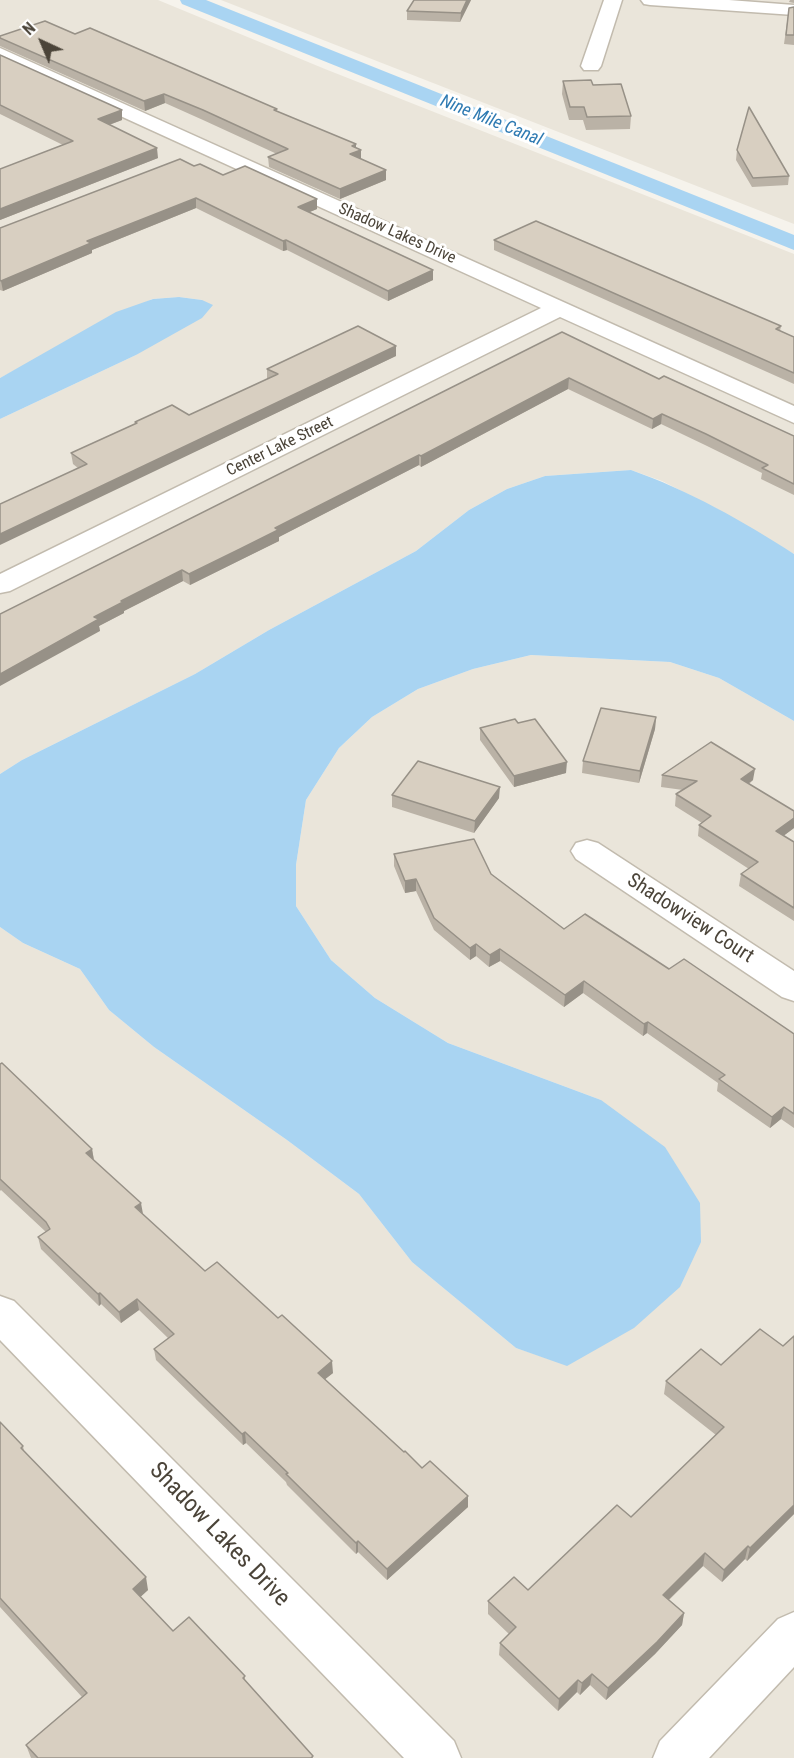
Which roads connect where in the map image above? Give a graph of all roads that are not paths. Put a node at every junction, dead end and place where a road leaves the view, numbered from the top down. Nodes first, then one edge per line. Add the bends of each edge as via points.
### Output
1 (613, 0) edge
2 (650, 0) edge
3 (794, 10) edge
4 (0, 54) edge
5 (591, 66) dead end
6 (208, 148) junction
7 (186, 157) dead end
8 (560, 308) junction
9 (794, 415) edge
10 (0, 585) edge
11 (587, 851) dead end
12 (794, 988) edge
13 (0, 1313) edge
14 (794, 1634) edge
15 (437, 1758) edge
16 (677, 1758) edge

1 - 5 street
2 - 3 street
4 - 6 street, Shadow Lakes Drive
6 - 7 street
6 - 8 street, Shadow Lakes Drive
8 - 9 street, Shadow Lakes Drive
8 - 10 street, Center Lake Street
11 - 12 street, Shadowview Court
13 - 15 street, Shadow Lakes Drive
14 - 16 street

